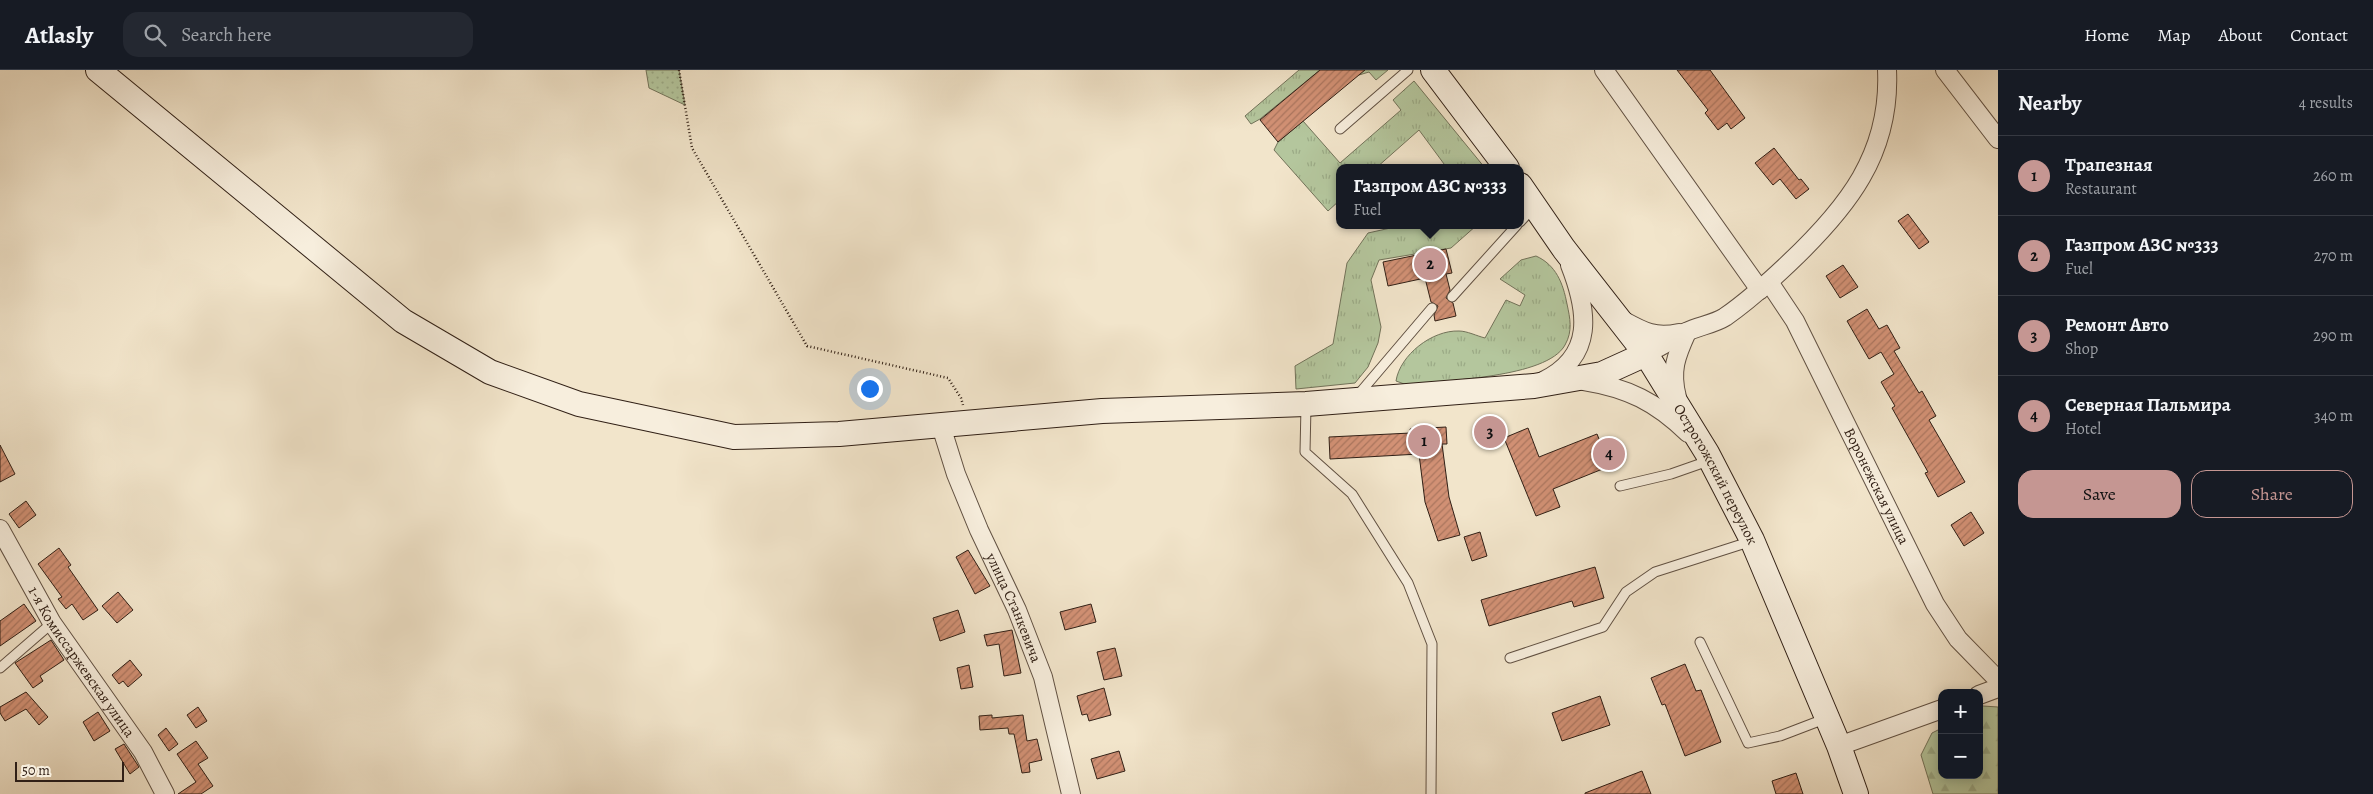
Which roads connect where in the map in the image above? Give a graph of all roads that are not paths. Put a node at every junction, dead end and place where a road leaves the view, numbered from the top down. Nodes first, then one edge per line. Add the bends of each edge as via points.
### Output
1 (98, 70) edge
2 (1408, 70) edge
3 (1433, 70) edge
4 (1604, 70) edge
5 (1887, 70) edge
6 (1945, 70) edge
7 (1340, 129) dead end
8 (1998, 139) edge
9 (1504, 164) edge
10 (1524, 200) edge
11 (1528, 214) edge
12 (1513, 229) edge
13 (1564, 249) junction
14 (1764, 286) junction
15 (1452, 297) dead end
16 (1432, 308) dead end
17 (1618, 318) junction
18 (1687, 332) junction
19 (1646, 354) junction
20 (1574, 379) junction
21 (1534, 386) junction
22 (1352, 401) junction
23 (1306, 404) junction
24 (1679, 407) junction
25 (941, 426) junction
26 (1709, 456) junction
27 (1620, 486) dead end
28 (0, 529) edge
29 (1752, 540) junction
30 (52, 623) junction
31 (1700, 642) dead end
32 (1510, 658) dead end
33 (0, 668) edge
34 (1998, 680) edge
35 (1998, 688) edge
36 (1983, 694) edge
37 (1938, 710) edge
38 (1827, 718) junction
39 (1839, 746) junction
40 (165, 794) edge
41 (1071, 794) edge
42 (1432, 794) edge
43 (1856, 794) edge

1 - 25 main road via 403,321 490,372 579,404 734,437 839,434
2 - 7 lane
3 - 9 main road
4 - 14 street, Воронежская улица
5 - 14 street via 1888,90 1880,139 1859,185 1818,236
6 - 8 street
10 - 11 main road, Острогожский переулок
11 - 13 main road, Острогожский переулок
12 - 15 lane
13 - 17 main road, Острогожский переулок
13 - 21 street via 1578,283 1584,311 1584,334 1572,359 1553,376
14 - 18 street via 1723,318
14 - 34 street, Воронежская улица via 1795,320 1935,604 1958,638
16 - 22 lane
17 - 18 street via 1643,331 1662,336
17 - 19 main road, Острогожский переулок
18 - 19 street
18 - 24 street via 1672,380
19 - 20 main road via 1602,374
19 - 24 main road, Острогожский переулок
20 - 21 main road
20 - 26 street via 1610,385 1640,396 1668,414
21 - 22 main road
22 - 23 main road
23 - 25 main road via 1102,411
23 - 42 lane via 1305,452 1352,494 1408,583 1432,644
24 - 26 main road, Острогожский переулок
25 - 41 street, улица Станкевича via 956,474 1018,610 1043,677
26 - 27 lane via 1671,474
26 - 29 main road, Острогожский переулок
28 - 30 street, 1-я Комиссаржевская улица
29 - 32 lane via 1655,572 1626,592 1603,627
29 - 38 main road, Острогожский переулок
30 - 33 lane
30 - 40 street, 1-я Комиссаржевская улица via 143,752
31 - 38 lane via 1748,743 1780,736
35 - 36 street
37 - 39 street
38 - 39 main road, Острогожский переулок
39 - 43 main road, Острогожский переулок

